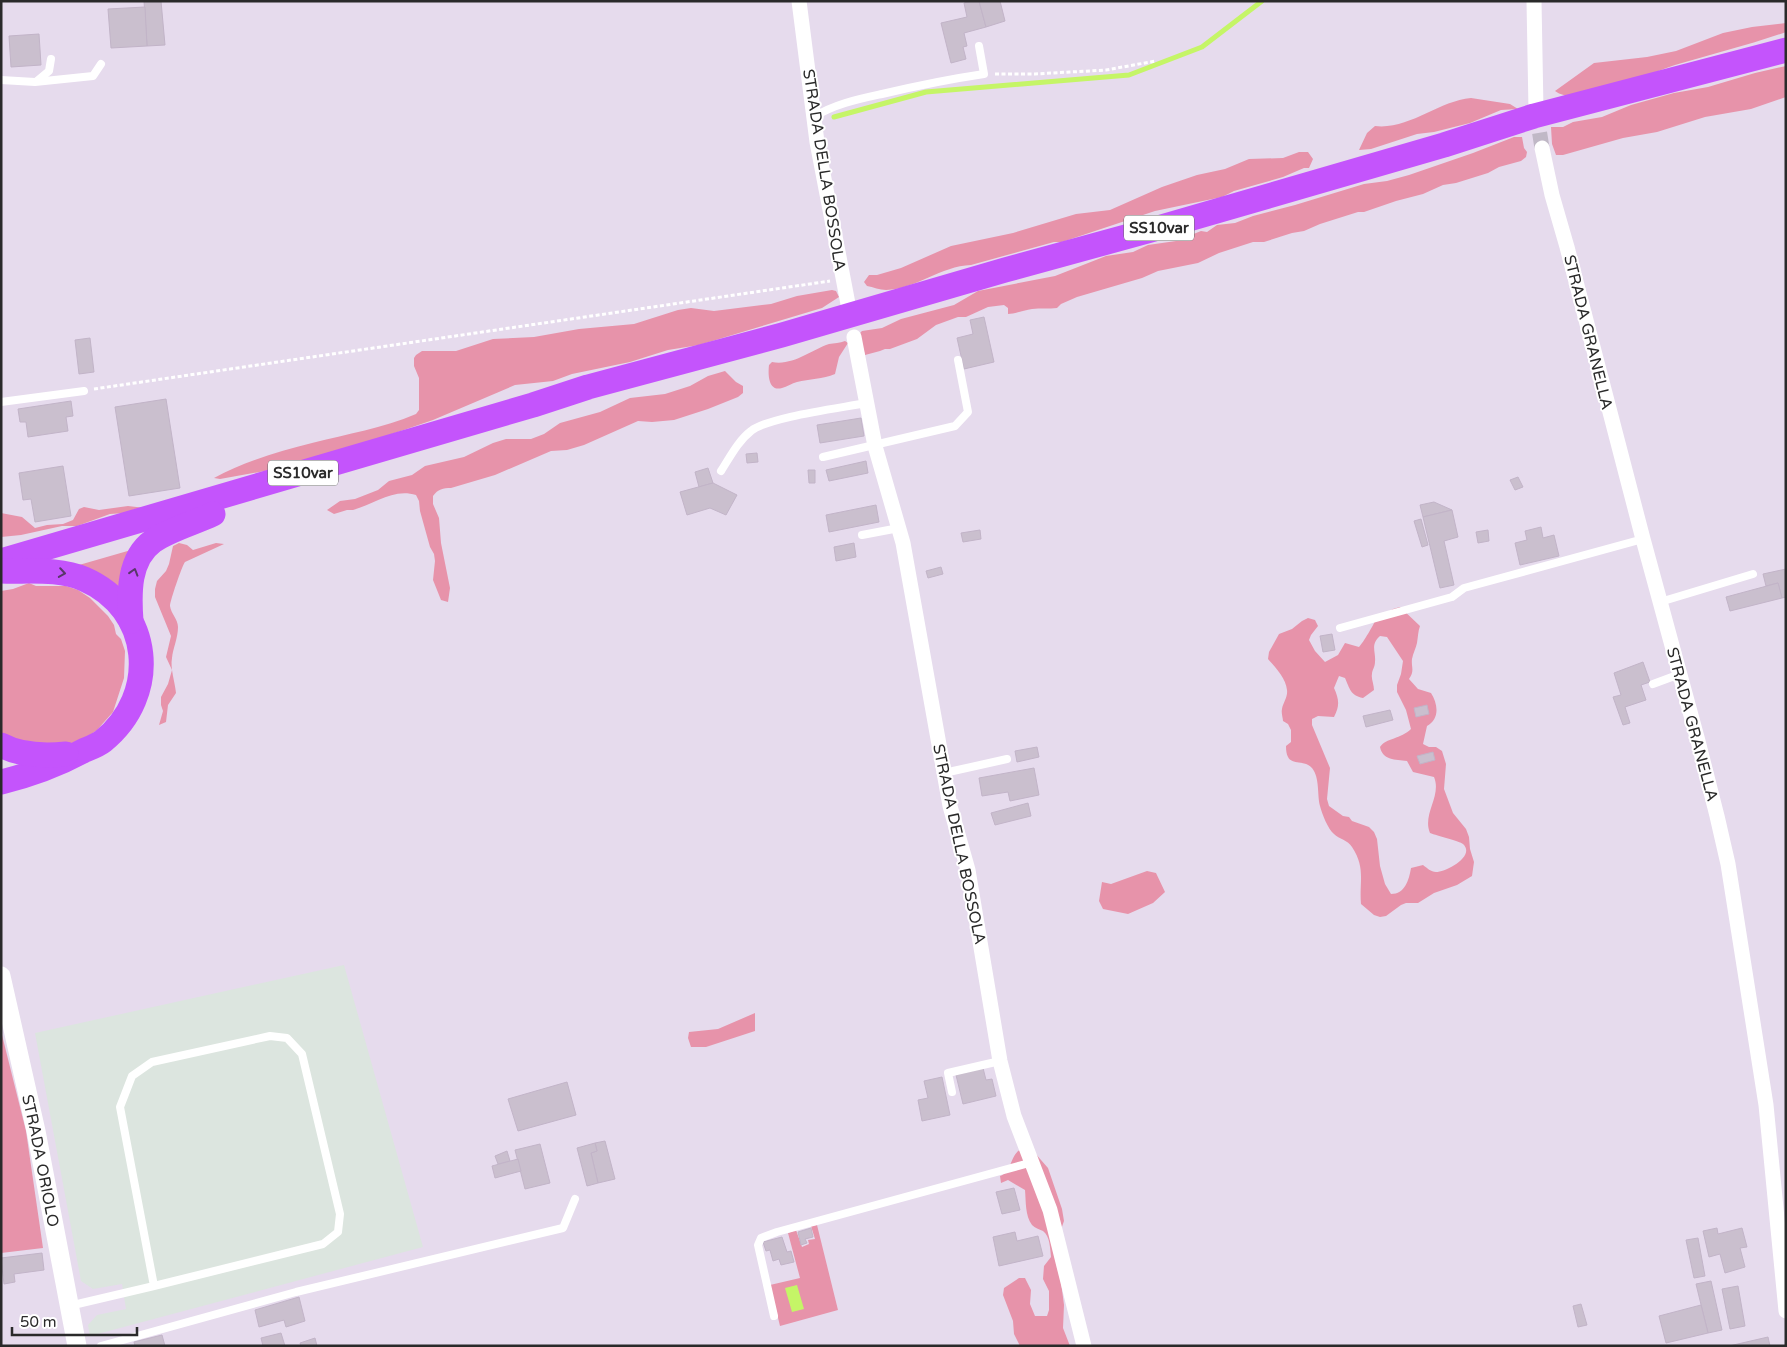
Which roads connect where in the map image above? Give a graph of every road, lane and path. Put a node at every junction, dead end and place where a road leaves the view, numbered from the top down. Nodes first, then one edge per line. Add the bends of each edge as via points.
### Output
1 (799, 1) edge
2 (1534, 1) edge
3 (979, 46) dead end
4 (1786, 50) edge
5 (51, 59) dead end
6 (1156, 61) dead end
7 (101, 64) dead end
8 (984, 74) junction
9 (1, 80) edge
10 (35, 82) junction
11 (1536, 110) tunnel mouth
12 (814, 117) junction
13 (1542, 148) tunnel mouth
14 (843, 279) junction
15 (849, 309) dead end
16 (854, 337) dead end
17 (958, 360) dead end
18 (84, 391) joint
19 (1, 402) edge
20 (866, 404) junction
21 (874, 446) junction
22 (823, 457) dead end
23 (721, 471) dead end
24 (224, 496) junction
25 (899, 528) junction
26 (862, 535) dead end
27 (1643, 539) junction
28 (6, 566) edge
29 (1754, 574) dead end
30 (1660, 602) junction
31 (131, 620) junction
32 (1340, 628) dead end
33 (1680, 674) junction
34 (1653, 684) dead end
35 (4, 750) edge
36 (81, 752) junction
37 (1007, 759) dead end
38 (944, 773) junction
39 (12, 779) edge
40 (1, 791) edge
41 (1, 976) edge
42 (1000, 1061) junction
43 (952, 1092) dead end
44 (1033, 1162) junction
45 (575, 1199) dead end
46 (154, 1286) junction
47 (69, 1306) junction
48 (1786, 1311) edge
49 (774, 1316) dead end
50 (77, 1346) edge
51 (101, 1346) edge
52 (1084, 1346) edge

1 - 12 street, STRADA DELLA BOSSOLA
2 - 11 street
3 - 8 lane
4 - 24 highway, SS10var via 1534,116 1151,230 588,387
5 - 10 lane via 50,71
6 - 8 path via 1106,70
7 - 10 lane via 93,76
8 - 12 lane via 934,81 860,99 825,110
9 - 10 lane
12 - 14 street, STRADA DELLA BOSSOLA
13 - 27 street, STRADA GRANELLA
14 - 15 street, STRADA DELLA BOSSOLA
14 - 18 path
16 - 20 street, STRADA DELLA BOSSOLA
17 - 21 lane via 968,412 955,426
18 - 19 lane
20 - 21 street, STRADA DELLA BOSSOLA
20 - 23 lane via 779,420 752,429 742,438
21 - 22 lane
21 - 25 street, STRADA DELLA BOSSOLA
24 - 28 highway, SS10var
31 -> 24 highway via 129,595 133,572 140,557 152,542 213,514
25 - 26 lane
25 - 38 street, STRADA DELLA BOSSOLA
27 - 30 street, STRADA GRANELLA
27 - 32 lane via 1464,588 1452,597
28 -> 31 highway via 63,572 84,578 118,603
29 - 30 lane
30 - 33 street, STRADA GRANELLA
31 - 36 highway via 142,664 140,687 132,708 119,727 102,742
33 - 34 lane
33 - 48 street, STRADA GRANELLA via 1718,816 1729,873 1766,1105
35 - 36 highway via 50,756
36 - 39 highway
37 - 38 lane
38 - 42 street, STRADA DELLA BOSSOLA via 968,870
39 - 40 highway
41 - 47 street, STRADA ORIOLO via 36,1131
42 - 43 lane via 948,1073
42 - 44 street, STRADA DELLA BOSSOLA via 1014,1116
44 - 49 lane via 761,1238 758,1245
44 - 52 street, STRADA DELLA BOSSOLA via 1050,1210
45 - 51 lane via 563,1228 296,1292
46 - 46 lane via 323,1244 338,1232 340,1214 302,1054 287,1038 270,1036 152,1062 132,1076 120,1107
46 - 47 lane
47 - 50 street, STRADA ORIOLO

